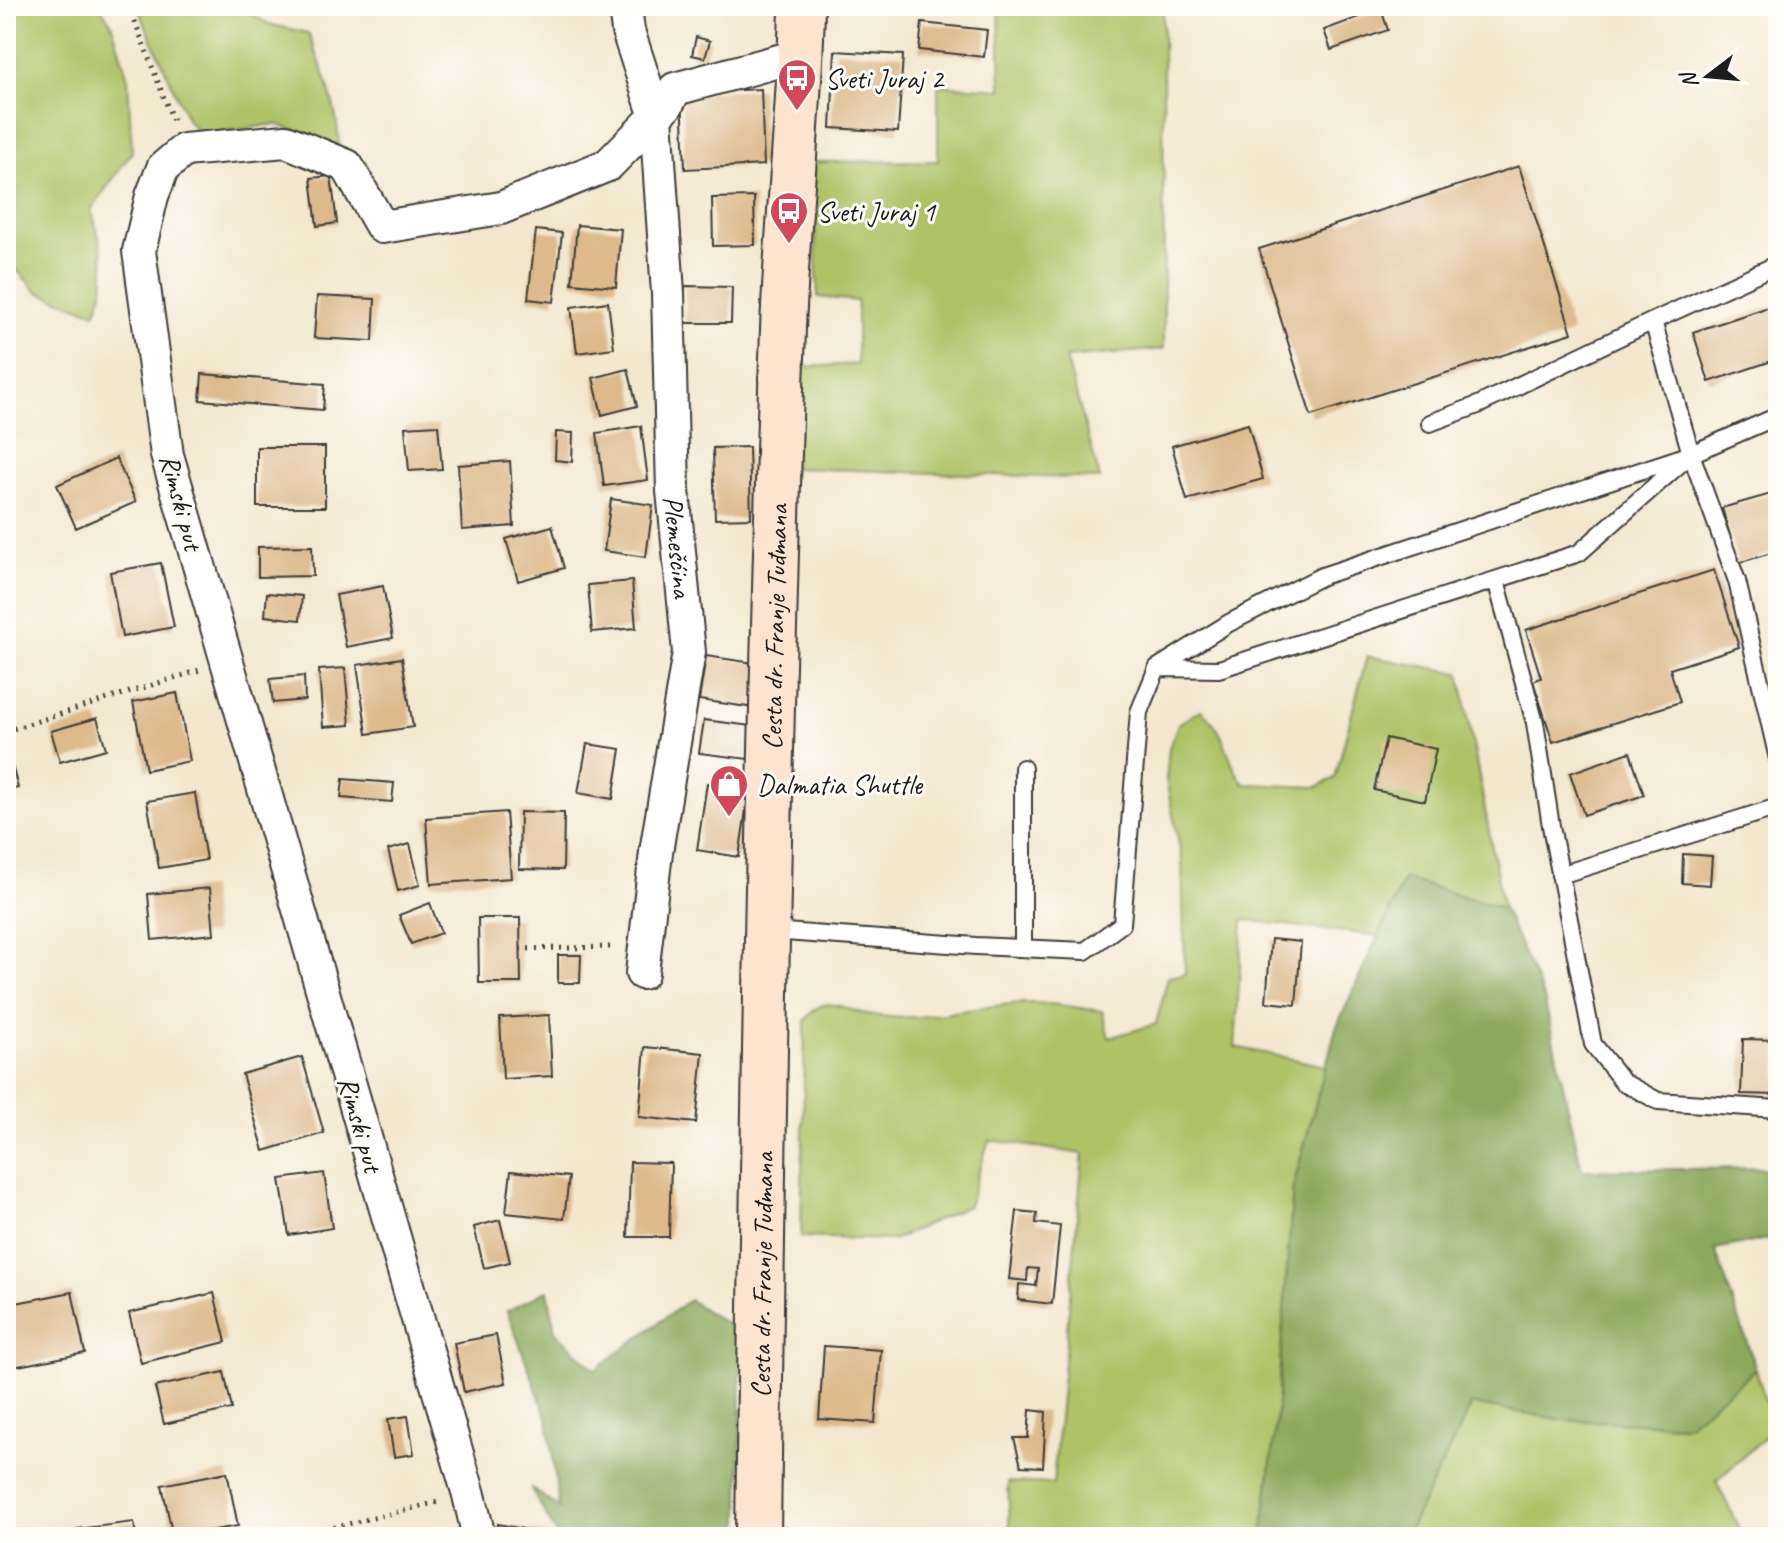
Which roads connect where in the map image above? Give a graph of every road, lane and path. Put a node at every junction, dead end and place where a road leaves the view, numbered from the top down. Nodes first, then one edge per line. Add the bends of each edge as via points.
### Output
1 (129, 6) edge
2 (625, 6) edge
3 (802, 6) edge
4 (801, 55) junction
5 (656, 117) junction
6 (184, 150) junction
7 (1778, 264) edge
8 (1653, 321) junction
9 (1778, 416) edge
10 (1430, 423) dead end
11 (1691, 454) junction
12 (1496, 580) junction
13 (228, 662) junction
14 (1157, 668) junction
15 (6, 731) edge
16 (1778, 759) edge
17 (1023, 768) dead end
18 (1778, 807) edge
19 (1560, 875) junction
20 (769, 931) junction
21 (1023, 948) junction
22 (520, 949) dead end
23 (644, 959) joint
24 (1778, 1109) edge
25 (469, 1495) junction
26 (295, 1537) edge
27 (479, 1537) edge
28 (758, 1537) edge

1 - 6 path
2 - 5 street, Plemešćina
3 - 4 main road, Cesta dr. Franje Tuđmana
4 - 5 street via 675,89
4 - 20 main road, Cesta dr. Franje Tuđmana via 783,325
5 - 6 street via 608,165 501,208 382,227 347,166 286,141
5 - 23 street, Plemešćina via 673,491 689,652
6 - 13 street, Rimski put via 163,168 139,251 167,455
7 - 8 lane
8 - 10 lane
8 - 11 lane
9 - 11 lane
11 - 12 lane via 1579,553
11 - 14 lane via 1322,576 1229,623
11 - 16 lane via 1737,581
12 - 14 lane via 1219,669
12 - 19 lane via 1535,723
13 - 15 path
13 - 25 street, Rimski put
14 - 21 lane via 1139,712 1122,924 1085,951
17 - 21 lane
18 - 19 lane
19 - 24 lane via 1593,1044 1623,1082 1658,1101
20 - 21 lane
20 - 28 main road, Cesta dr. Franje Tuđmana
22 - 23 path
25 - 26 path
25 - 27 street, Rimski put

